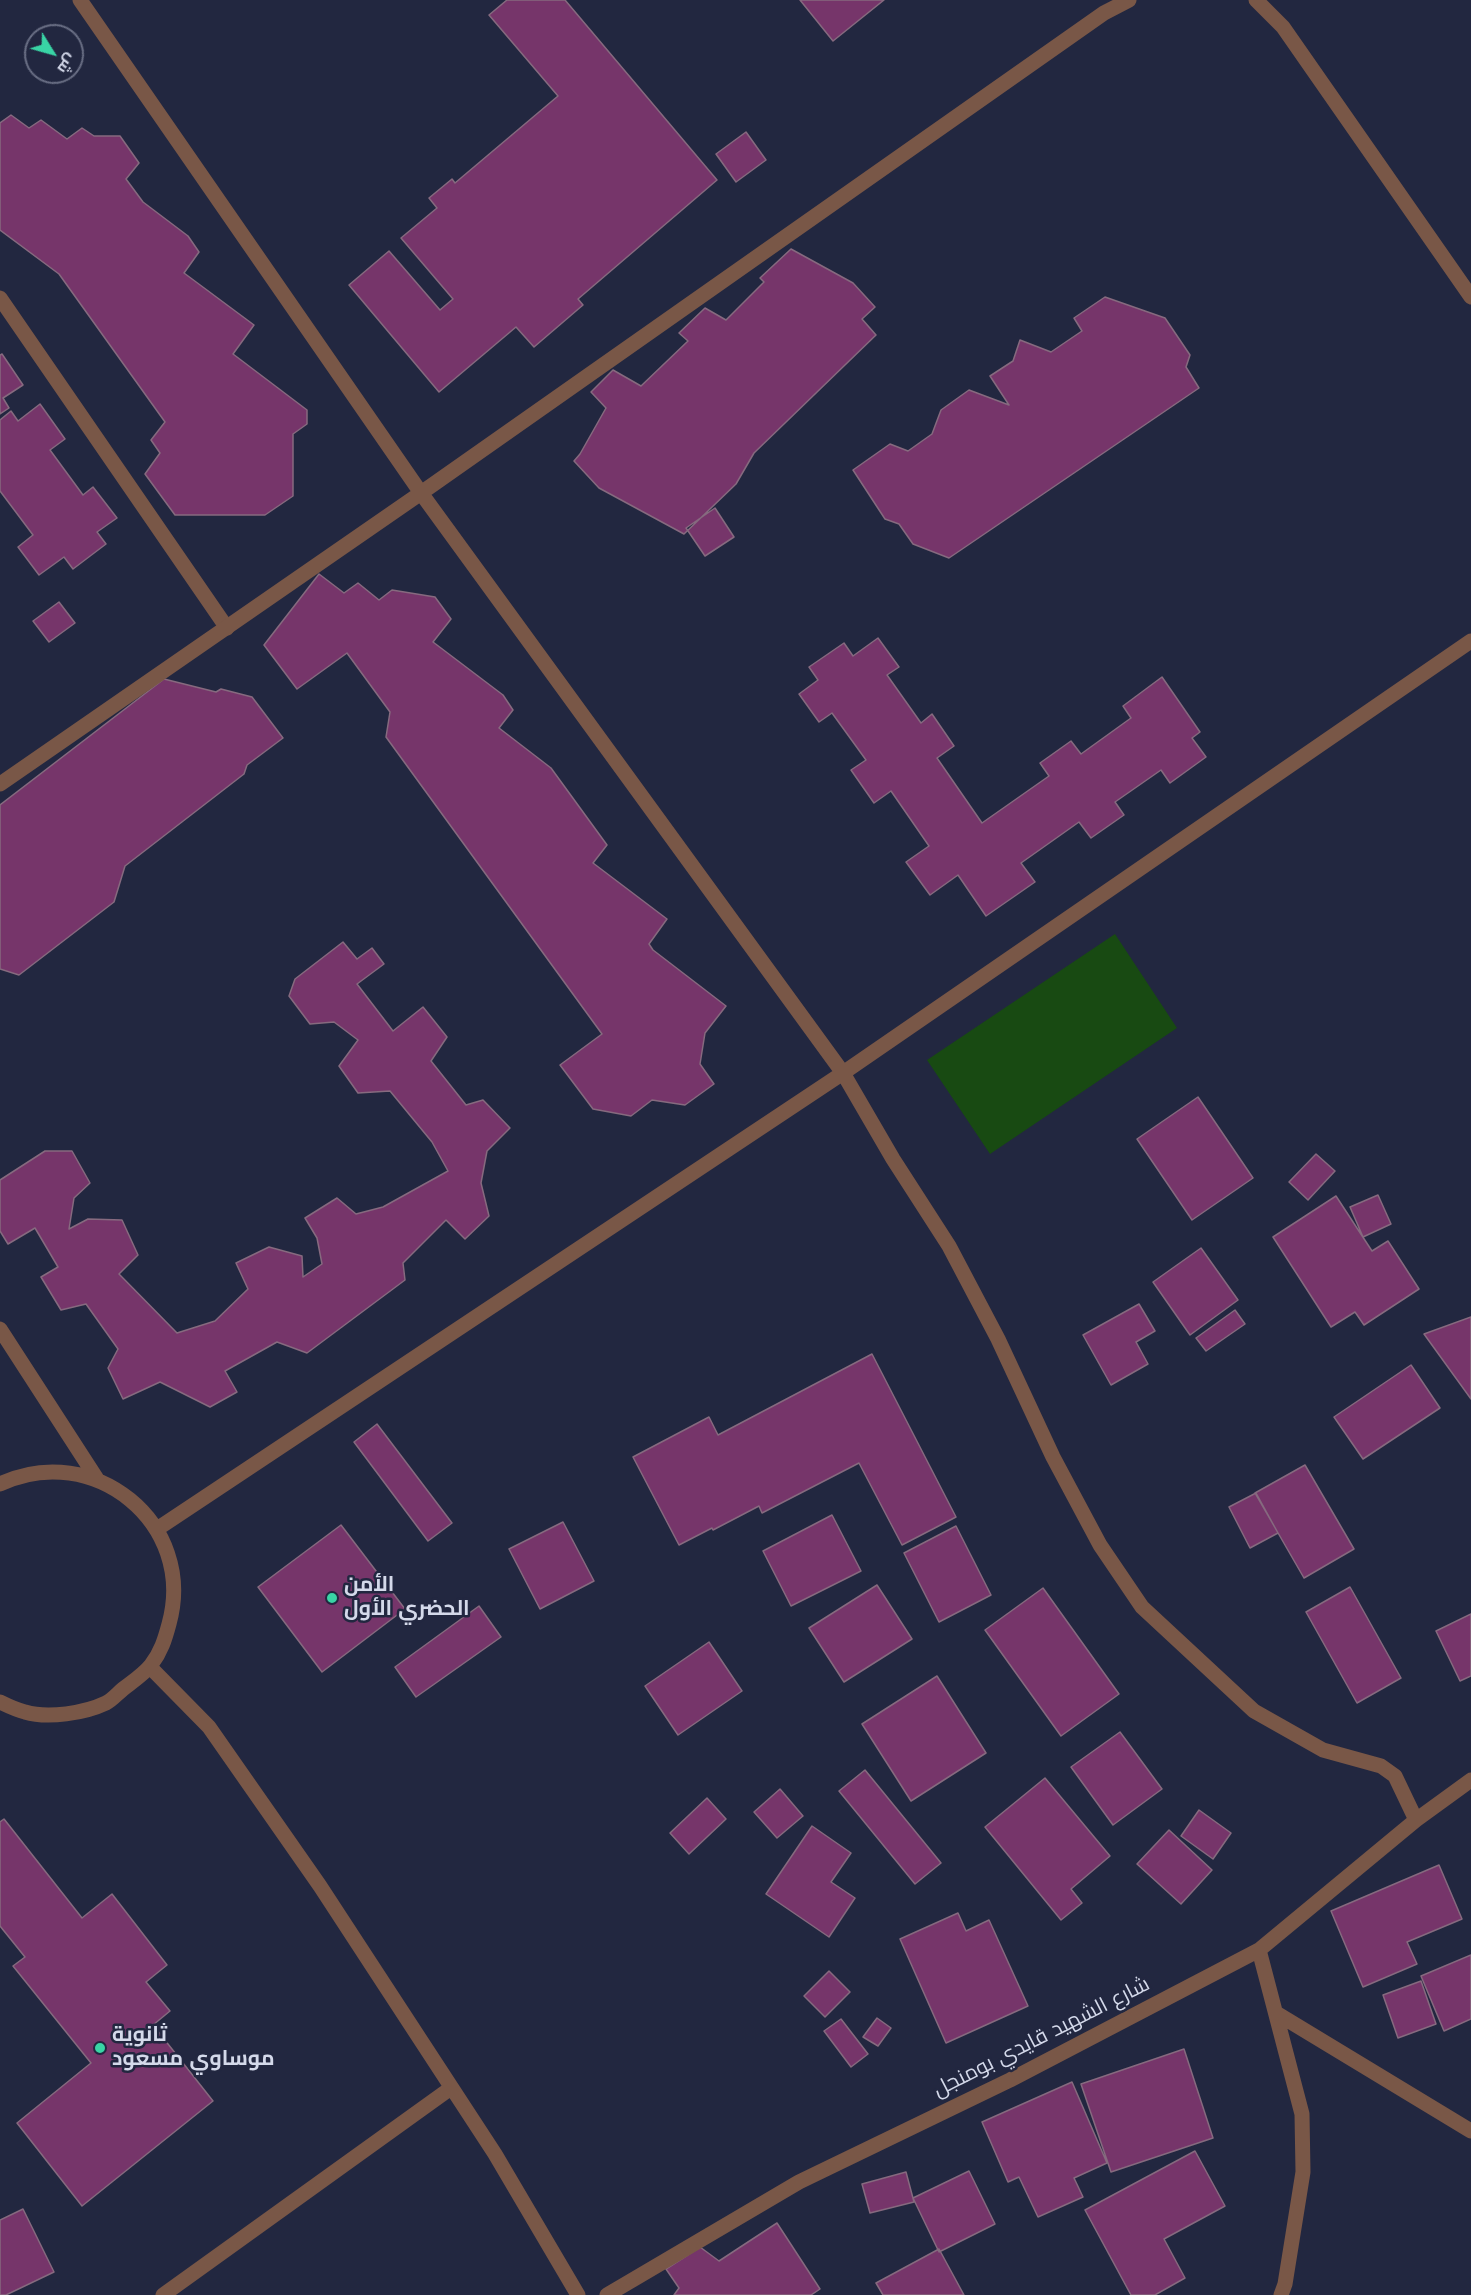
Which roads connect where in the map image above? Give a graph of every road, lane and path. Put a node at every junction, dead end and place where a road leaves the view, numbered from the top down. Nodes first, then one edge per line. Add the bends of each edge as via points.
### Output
1 (80, 0) edge
2 (1129, 0) edge
3 (1256, 0) edge
4 (1471, 297) edge
5 (0, 298) edge
6 (421, 493) junction
7 (227, 627) junction
8 (1471, 641) edge
9 (0, 784) edge
10 (843, 1073) junction
11 (0, 1329) edge
12 (97, 1479) junction
13 (0, 1484) edge
14 (157, 1529) junction
15 (150, 1667) junction
16 (0, 1702) edge
17 (1471, 1780) edge
18 (1416, 1820) junction
19 (1259, 1950) junction
20 (1276, 2013) junction
21 (451, 2088) junction
22 (1471, 2131) edge
23 (163, 2295) edge
24 (578, 2295) edge
25 (607, 2295) edge
26 (1281, 2295) edge

1 - 6 street
2 - 6 street
3 - 4 street via 1283,27
5 - 7 street
6 - 7 street
6 - 10 street
7 - 9 street
8 - 10 street
10 - 14 street
10 - 18 street via 949,1246 1089,1526 1142,1607 1254,1711 1323,1749 1381,1766 1395,1776
11 - 12 street
12 - 13 street via 58,1471 18,1475
12 - 14 street via 131,1499
14 - 15 street via 172,1566 174,1606 163,1645
15 - 16 street via 106,1702 68,1715 27,1713
15 - 21 street via 209,1727 320,1886
17 - 18 street, شارع الشهيد قايدي بومنجل
18 - 19 street, شارع الشهيد قايدي بومنجل
19 - 20 street
19 - 25 street, شارع الشهيد قايدي بومنجل via 1010,2080 799,2182
20 - 22 street
20 - 26 street via 1302,2114 1303,2172
21 - 23 street
21 - 24 street

